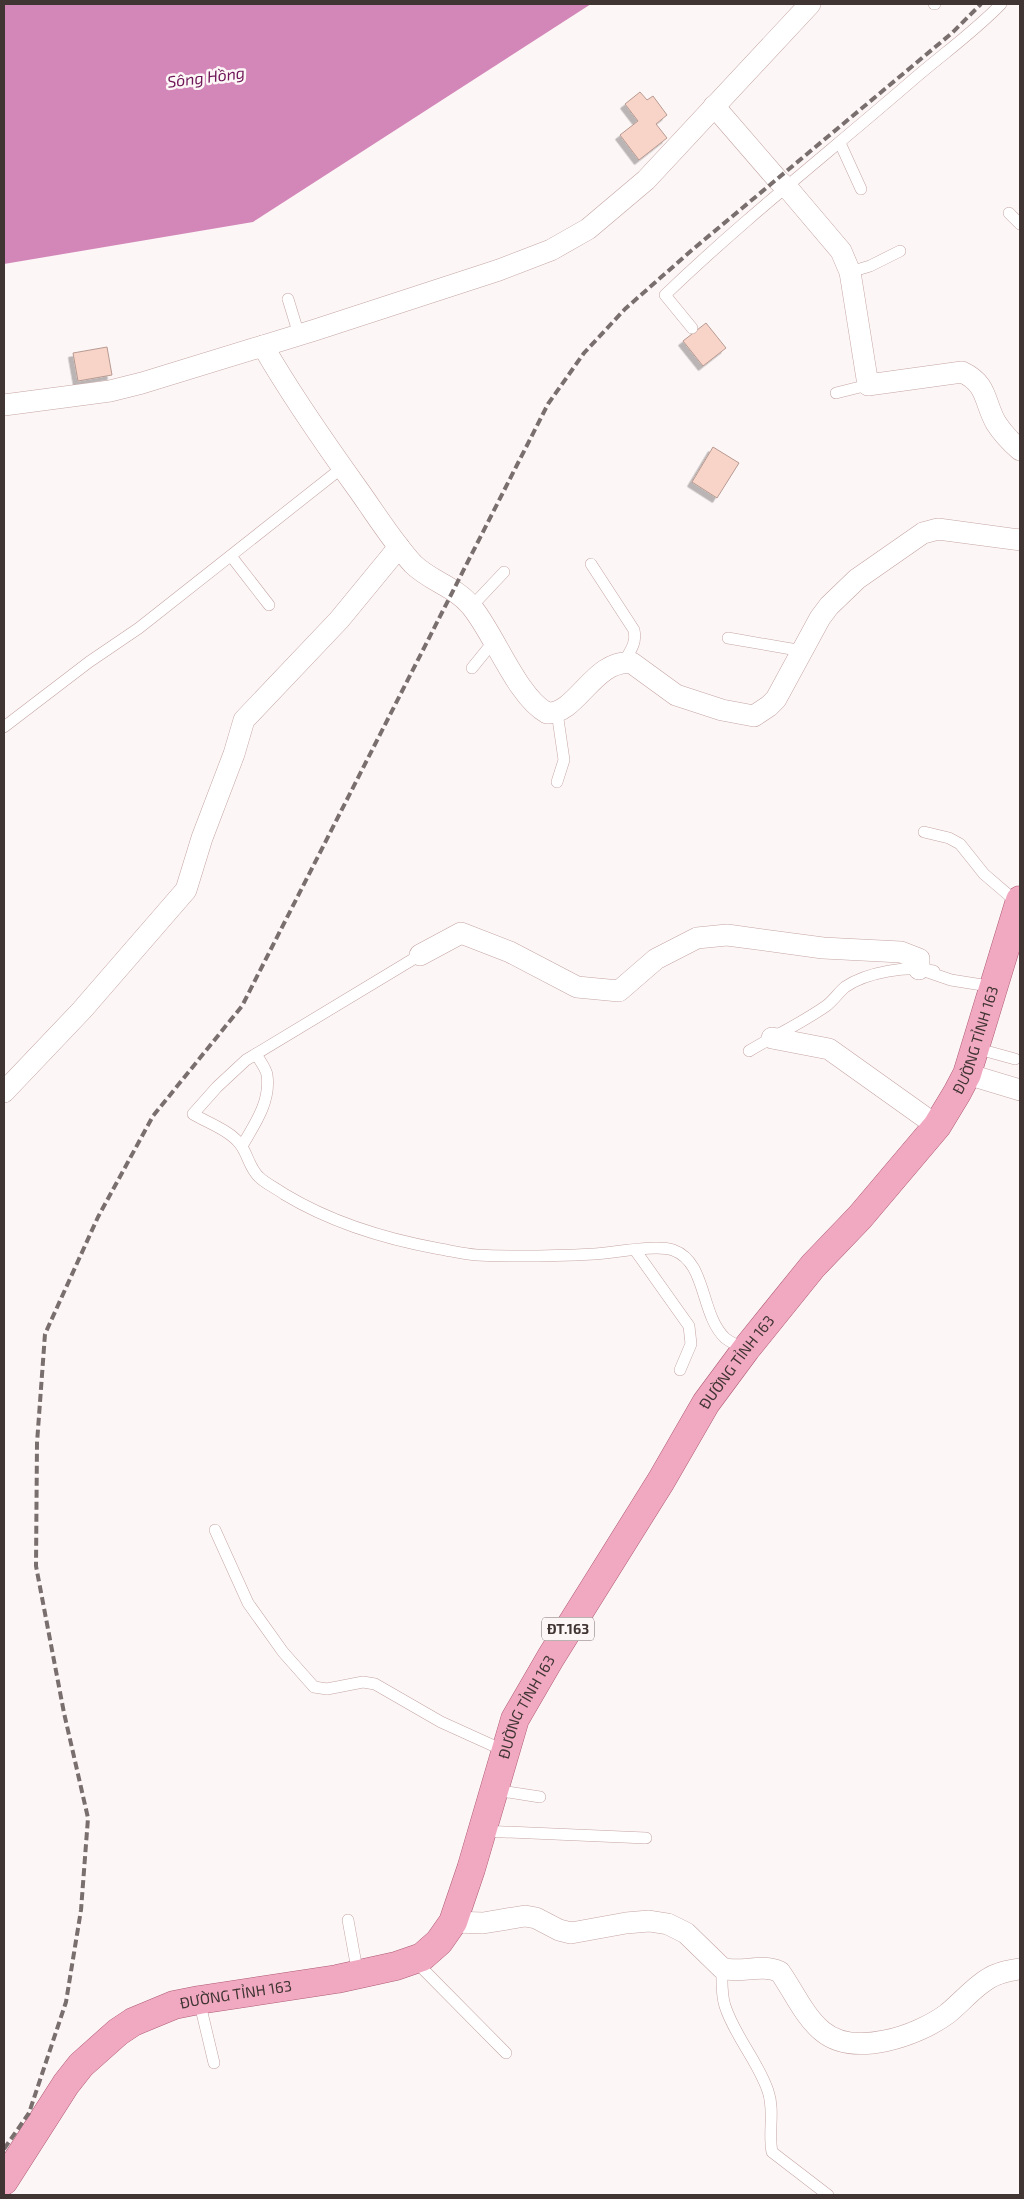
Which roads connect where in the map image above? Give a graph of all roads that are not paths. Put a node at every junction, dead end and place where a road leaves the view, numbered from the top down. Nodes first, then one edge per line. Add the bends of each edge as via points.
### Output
1 (1001, 4) edge
2 (804, 6) edge
3 (714, 106) junction
4 (840, 143) junction
5 (785, 186) junction
6 (861, 189) dead end
7 (1009, 213) dead end
8 (1020, 224) edge
9 (900, 251) dead end
10 (850, 272) junction
11 (288, 299) dead end
12 (692, 328) dead end
13 (299, 335) junction
14 (263, 346) junction
15 (868, 385) junction
16 (836, 393) dead end
17 (4, 406) edge
18 (1020, 450) edge
19 (343, 468) junction
20 (1020, 540) edge
21 (399, 547) junction
22 (231, 556) junction
23 (591, 564) dead end
24 (504, 572) dead end
25 (269, 605) dead end
26 (472, 606) junction
27 (728, 638) dead end
28 (494, 641) junction
29 (803, 651) junction
30 (624, 662) junction
31 (472, 668) dead end
32 (557, 712) junction
33 (4, 727) edge
34 (558, 782) dead end
35 (924, 832) dead end
36 (1020, 902) edge
37 (1014, 943) edge
38 (420, 955) joint
39 (919, 969) junction
40 (994, 987) junction
41 (772, 1038) junction
42 (975, 1048) junction
43 (749, 1051) dead end
44 (256, 1054) junction
45 (1015, 1059) dead end
46 (966, 1074) junction
47 (1020, 1090) edge
48 (4, 1092) edge
49 (937, 1126) junction
50 (242, 1146) junction
51 (635, 1250) junction
52 (746, 1348) junction
53 (680, 1370) dead end
54 (215, 1530) dead end
55 (505, 1751) junction
56 (494, 1790) junction
57 (540, 1797) dead end
58 (482, 1831) junction
59 (646, 1838) dead end
60 (348, 1920) dead end
61 (453, 1922) junction
62 (414, 1960) junction
63 (722, 1968) junction
64 (1020, 1969) edge
65 (358, 1974) junction
66 (199, 2000) junction
67 (506, 2053) dead end
68 (214, 2063) dead end
69 (4, 2181) edge
70 (828, 2195) edge

1 - 4 lane
2 - 3 street
3 - 5 street
3 - 13 street via 646,180 588,229 551,250
4 - 5 lane
4 - 6 lane
5 - 10 street via 841,251
5 - 12 lane via 665,295
7 - 8 lane
9 - 10 lane
10 - 15 street
11 - 13 lane
13 - 14 street
14 - 17 street via 110,391
14 - 19 street
15 - 16 lane
15 - 18 street via 962,372 973,377 982,387 996,422
19 - 21 street
19 - 22 lane
20 - 29 street via 938,530 923,533 857,579 829,606
21 - 26 street via 416,566
21 - 48 street via 339,620 244,720 186,890 82,1010
22 - 25 lane
22 - 33 lane
23 - 30 lane via 634,630 634,646
24 - 26 lane
26 - 28 street
27 - 29 lane
28 - 31 lane
28 - 32 street via 529,699 547,713
29 - 30 street via 776,699 754,716 722,710 676,695 632,663
30 - 32 street via 599,674
32 - 34 lane via 564,760
35 - 36 lane via 960,844 984,874
36 - 37 main road, ĐƯỜNG TỈNH 163 / ĐT.163
37 - 40 main road, ĐƯỜNG TỈNH 163 / ĐT.163
38 - 39 street via 461,933 510,952 577,987 619,991 656,959 688,942 727,935 823,948 902,952 919,959
38 - 44 lane
39 - 40 lane via 951,980
39 - 41 lane via 899,969 872,975 845,987 827,1005
40 - 42 main road, ĐƯỜNG TỈNH 163 / ĐT.163
41 - 43 lane
41 - 49 street via 829,1049
42 - 45 lane
42 - 46 main road, ĐƯỜNG TỈNH 163 / ĐT.163
44 - 50 lane via 267,1074 267,1089 263,1108
44 - 50 lane via 217,1087 193,1114
46 - 47 street
46 - 49 main road, ĐƯỜNG TỈNH 163 / ĐT.163
49 - 52 main road, ĐƯỜNG TỈNH 163 / ĐT.163 via 860,1217 813,1266
50 - 51 lane via 258,1176 298,1202 336,1220 398,1241 475,1255 593,1254
51 - 52 lane via 659,1248 684,1256 698,1276 712,1319 725,1338
51 - 53 lane via 689,1326 691,1344
52 - 55 main road, ĐƯỜNG TỈNH 163 / ĐT.163 via 706,1403 662,1481 551,1657 515,1719
54 - 55 lane via 248,1603 283,1652 314,1687 327,1689 363,1682 375,1684 441,1722
55 - 56 main road, ĐƯỜNG TỈNH 163 / ĐT.163
56 - 57 lane
56 - 58 main road, ĐƯỜNG TỈNH 163 / ĐT.163
58 - 59 lane
58 - 61 main road, ĐƯỜNG TỈNH 163 / ĐT.163
60 - 65 lane
61 - 62 main road, ĐƯỜNG TỈNH 163 / ĐT.163 via 439,1942
61 - 63 street via 482,1924 525,1916 571,1933 626,1923 668,1924 686,1933
62 - 65 main road, ĐƯỜNG TỈNH 163 / ĐT.163
62 - 67 lane
63 - 64 street via 773,1968 780,1972 808,2016 832,2038 846,2042 875,2042 908,2035 945,2015 986,1980
63 - 70 lane via 724,2004 768,2092 772,2152
65 - 66 main road, ĐƯỜNG TỈNH 163 / ĐT.163
66 - 68 lane
66 - 69 main road, ĐƯỜNG TỈNH 163 / ĐT.163 via 133,2022 81,2065

